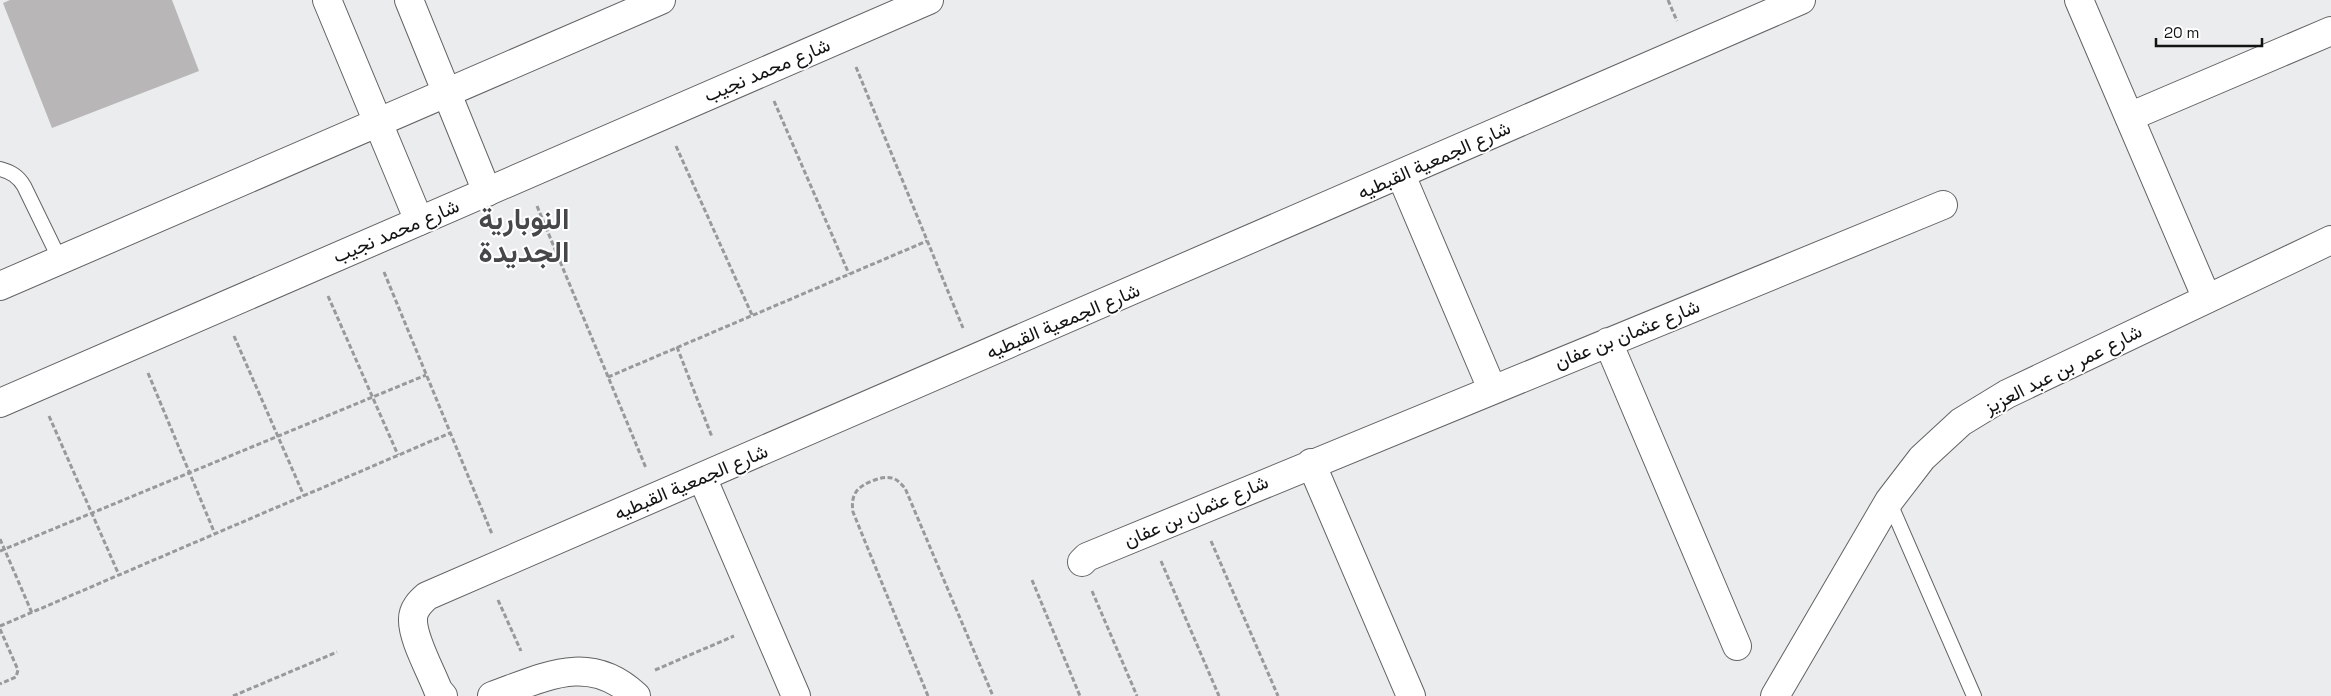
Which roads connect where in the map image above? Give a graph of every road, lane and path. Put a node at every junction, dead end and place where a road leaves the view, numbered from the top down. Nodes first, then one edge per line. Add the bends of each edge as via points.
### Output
1 (327, 0) edge
2 (409, 0) edge
3 (661, 0) edge
4 (929, 0) edge
5 (1801, 0) edge
6 (2079, 0) edge
7 (2331, 31) edge
8 (844, 37) junction
9 (762, 73) junction
10 (447, 93) junction
11 (662, 115) junction
12 (2129, 117) junction
13 (378, 122) junction
14 (0, 169) edge
15 (1401, 174) junction
16 (524, 175) junction
17 (487, 192) junction
18 (1943, 205) dead end
19 (419, 221) junction
20 (2331, 240) edge
21 (927, 241) junction
22 (371, 242) junction
23 (60, 260) junction
24 (315, 266) junction
25 (849, 274) junction
26 (0, 286) edge
27 (2207, 299) junction
28 (221, 307) junction
29 (752, 315) junction
30 (1608, 342) junction
31 (135, 344) junction
32 (677, 347) junction
33 (975, 358) junction
34 (426, 375) junction
35 (608, 377) junction
36 (36, 387) junction
37 (1492, 389) junction
38 (372, 398) junction
39 (0, 403) edge
40 (450, 433) junction
41 (278, 436) junction
42 (398, 455) junction
43 (1311, 463) junction
44 (713, 472) junction
45 (189, 473) junction
46 (304, 496) junction
47 (658, 496) junction
48 (1890, 501) junction
49 (1197, 511) junction
50 (92, 513) junction
51 (1148, 531) junction
52 (215, 534) junction
53 (0, 539) edge
54 (4, 549) junction
55 (0, 551) edge
56 (504, 562) junction
57 (1082, 562) joint
58 (119, 575) junction
59 (1032, 580) dead end
60 (500, 591) dead end
61 (32, 613) junction
62 (765, 623) junction
63 (0, 627) edge
64 (1736, 646) dead end
65 (337, 652) dead end
66 (523, 657) dead end
67 (0, 684) edge
68 (629, 689) edge
69 (234, 696) edge
70 (443, 696) edge
71 (492, 696) edge
72 (796, 696) edge
73 (928, 696) edge
74 (993, 696) edge
75 (1080, 696) edge
76 (1137, 696) edge
77 (1219, 696) edge
78 (1278, 696) edge
79 (1411, 696) edge
80 (1776, 696) edge
81 (1974, 696) edge

1 - 13 street
2 - 10 street
3 - 10 street
4 - 8 street, شارع محمد نجيب
5 - 15 street, شارع الجمعية القبطيه
6 - 12 street
7 - 12 street
8 - 9 street, شارع محمد نجيب
8 - 21 path
9 - 11 street, شارع محمد نجيب
9 - 25 path
10 - 13 street
10 - 17 street
11 - 16 street, شارع محمد نجيب
11 - 29 path
12 - 27 street
13 - 19 street
13 - 23 street
14 - 23 lane via 19,178
15 - 33 street, شارع الجمعية القبطيه
15 - 37 street
16 - 17 street, شارع محمد نجيب
16 - 35 path
17 - 19 street, شارع محمد نجيب
18 - 30 street, شارع عثمان بن عفان
19 - 22 street, شارع محمد نجيب
20 - 27 street, شارع عمر بن عبد العزيز
21 - 25 path
21 - 33 path
22 - 24 street, شارع محمد نجيب
22 - 34 path
23 - 26 street
24 - 28 street, شارع محمد نجيب
24 - 38 path
25 - 29 path
27 - 48 street, شارع عمر بن عبد العزيز via 2006,394 1961,422 1922,458
28 - 31 street, شارع محمد نجيب
28 - 41 path
29 - 32 path
30 - 37 street, شارع عثمان بن عفان
30 - 64 street
31 - 36 street, شارع محمد نجيب
31 - 45 path
32 - 35 path
32 - 44 path
33 - 44 street, شارع الجمعية القبطيه
34 - 38 path
34 - 40 path
35 - 47 path
36 - 39 street, شارع محمد نجيب
36 - 50 path
37 - 43 street, شارع عثمان بن عفان
38 - 41 path
38 - 42 path
40 - 42 path
40 - 56 path
41 - 45 path
41 - 46 path
42 - 46 path
43 - 49 street, شارع عثمان بن عفان
43 - 79 street
44 - 47 street, شارع الجمعية القبطيه
44 - 62 street
45 - 50 path
45 - 52 path
46 - 52 path
47 - 56 street, شارع الجمعية القبطيه
48 - 80 street, شارع عمر بن عبد العزيز
48 - 81 lane
49 - 51 street, شارع عثمان بن عفان
49 - 78 path
50 - 54 path
50 - 58 path
51 - 57 street, شارع عثمان بن عفان
51 - 77 path
52 - 58 path
53 - 54 path
54 - 55 path
54 - 61 path
56 - 70 street, شارع الجمعية القبطيه via 427,596 418,605 413,618 414,630
57 - 76 path
58 - 61 path
59 - 75 path
60 - 66 path via 497,599
61 - 63 path
62 - 68 path
62 - 72 street
63 - 67 path via 18,670 16,677
65 - 69 path
68 - 71 street via 590,671 555,673
73 - 74 path via 853,512 852,501 856,492 884,477 893,478 905,488

